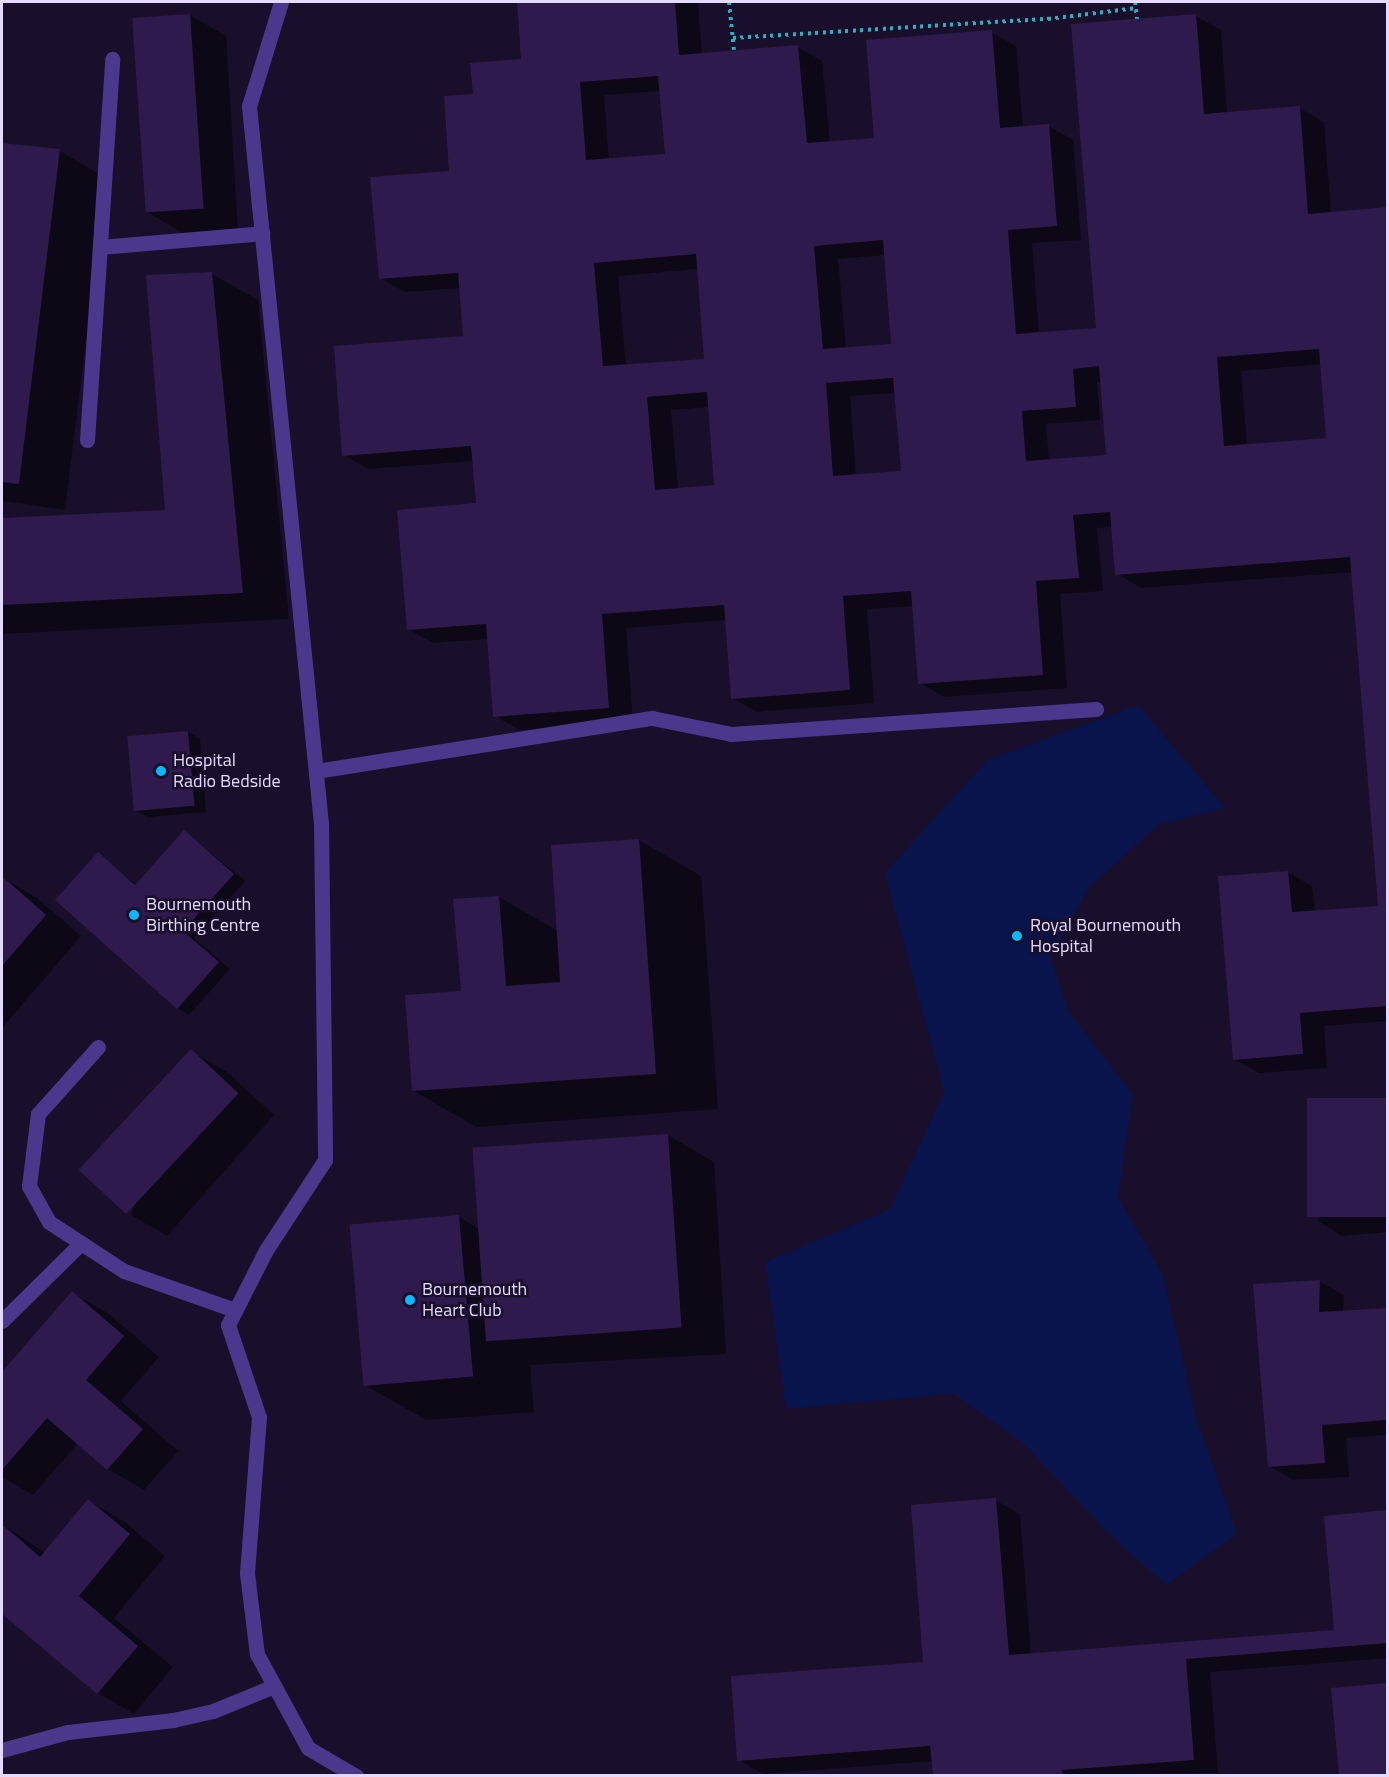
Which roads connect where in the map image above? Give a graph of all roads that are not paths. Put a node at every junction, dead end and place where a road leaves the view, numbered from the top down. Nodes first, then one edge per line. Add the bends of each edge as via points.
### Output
1 (281, 2) edge
2 (112, 59) dead end
3 (262, 233) junction
4 (100, 247) junction
5 (87, 440) dead end
6 (1096, 708) dead end
7 (316, 771) junction
8 (98, 1047) dead end
9 (81, 1243) junction
10 (235, 1310) junction
11 (2, 1322) edge
12 (274, 1686) junction
13 (2, 1750) edge
14 (356, 1776) edge

1 - 3 lane via 249,106
2 - 4 lane
3 - 4 lane
3 - 7 lane
4 - 5 lane
6 - 7 lane via 731,734 652,718
7 - 10 lane via 321,823 325,1161 266,1250
8 - 9 lane via 38,1114 29,1186 49,1222
9 - 10 lane via 124,1271
9 - 11 lane
10 - 12 lane via 228,1325 259,1417 247,1573 256,1654
12 - 13 lane via 193,1716 68,1732
12 - 14 lane via 308,1748

